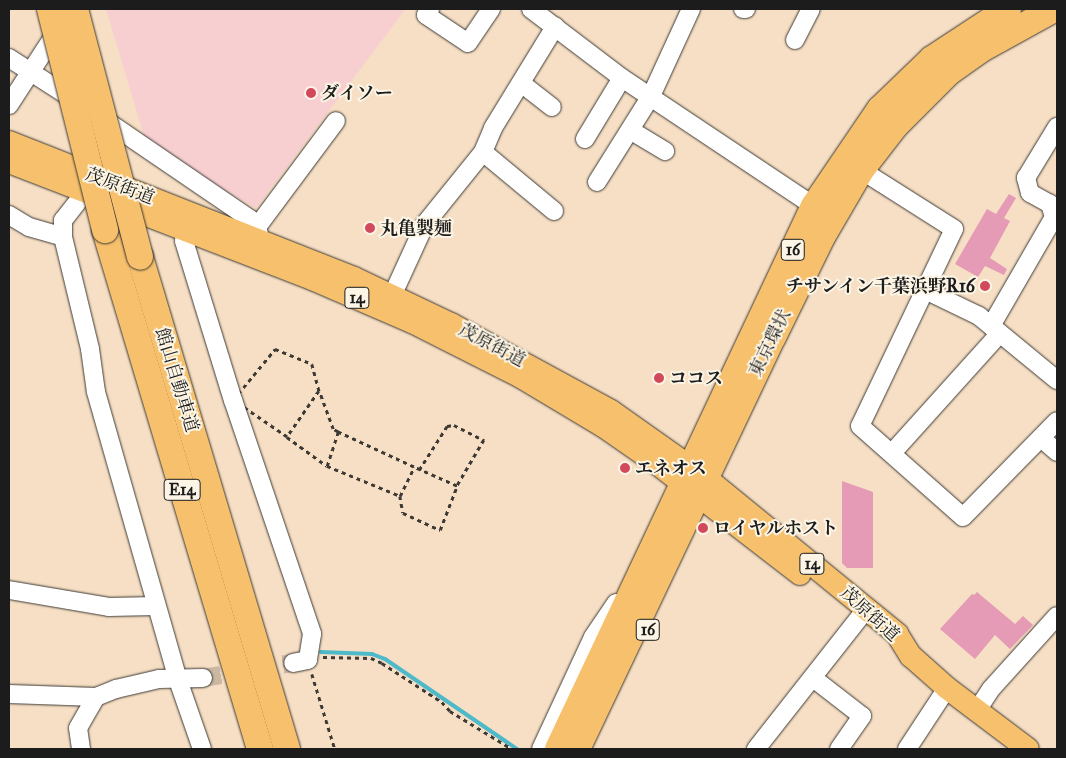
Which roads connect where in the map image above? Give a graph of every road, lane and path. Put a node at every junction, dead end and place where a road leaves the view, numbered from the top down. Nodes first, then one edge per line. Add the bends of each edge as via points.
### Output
1 (50, 9) edge
2 (71, 9) edge
3 (75, 9) edge
4 (430, 9) edge
5 (491, 9) edge
6 (531, 9) edge
7 (691, 9) edge
8 (811, 9) edge
9 (1008, 9) edge
10 (1054, 9) edge
11 (555, 27) junction
12 (795, 40) dead end
13 (9, 58) edge
14 (31, 72) junction
15 (622, 78) junction
16 (520, 83) junction
17 (651, 96) junction
18 (9, 105) edge
19 (552, 107) dead end
20 (336, 122) dead end
21 (1057, 127) edge
22 (630, 130) junction
23 (584, 139) dead end
24 (9, 142) edge
25 (665, 151) dead end
26 (483, 152) junction
27 (9, 162) edge
28 (861, 170) junction
29 (597, 182) dead end
30 (86, 191) junction
31 (814, 206) junction
32 (554, 211) dead end
33 (9, 215) edge
34 (186, 229) junction
35 (63, 237) junction
36 (261, 243) junction
37 (923, 289) junction
38 (392, 296) junction
39 (995, 329) junction
40 (1057, 380) edge
41 (319, 391) junction
42 (233, 400) junction
43 (1057, 421) edge
44 (338, 432) junction
45 (287, 437) junction
46 (1041, 438) junction
47 (1057, 452) edge
48 (892, 454) junction
49 (327, 466) junction
50 (414, 467) junction
51 (419, 470) junction
52 (694, 485) junction
53 (457, 486) junction
54 (400, 496) junction
55 (9, 590) edge
56 (640, 594) junction
57 (156, 606) junction
58 (862, 614) junction
59 (1057, 616) edge
60 (1057, 632) edge
61 (300, 661) junction
62 (203, 678) tunnel mouth
63 (813, 678) junction
64 (178, 680) junction
65 (946, 688) junction
66 (9, 694) edge
67 (96, 697) junction
68 (976, 712) junction
69 (1022, 747) edge
70 (81, 749) edge
71 (202, 749) edge
72 (260, 749) edge
73 (287, 749) edge
74 (335, 749) edge
75 (512, 749) edge
76 (541, 749) edge
77 (558, 749) edge
78 (577, 749) edge
79 (593, 749) edge
80 (756, 749) edge
81 (839, 749) edge
82 (906, 749) edge

1 - 72 highway, 館山自動車道 / E14, bridge via 105,230
2 - 14 street
3 - 73 highway, 館山自動車道 / E14, bridge via 140,257
4 - 5 street via 426,15 468,42
6 - 11 street
7 - 17 street
8 - 12 street
9 - 31 highway, 東京環状 / 16 via 932,59 887,102 861,134
10 - 28 highway, 東京環状 / 16 via 980,50 949,72 895,126
11 - 15 street
11 - 16 street
13 - 14 street
14 - 18 street
14 - 36 street via 250,219
15 - 17 street
15 - 23 street
16 - 19 street
16 - 26 street
17 - 22 street
17 - 31 street
20 - 36 street
21 - 39 street via 1026,178 1030,194 1050,204 1054,217
22 - 25 street
22 - 29 street
24 - 36 main road, 茂原街道 / 14
26 - 32 street
26 - 38 street via 425,224
27 - 30 main road, 茂原街道 / 14
28 - 37 street via 954,229
28 - 52 highway, 東京環状 / 16 via 822,237
30 - 34 main road, 茂原街道 / 14
30 - 35 street via 63,220
31 - 52 highway, 東京環状 / 16
33 - 35 street via 29,227
34 - 36 main road, 茂原街道 / 14
34 - 42 street via 184,241
35 - 57 street via 90,349 96,392
36 - 38 main road, 茂原街道 / 14
36 - 52 main road, 茂原街道 / 14 via 521,377
37 - 39 street via 979,316
37 - 48 street via 860,426
38 - 52 main road, 茂原街道 / 14 via 611,411
39 - 40 street
39 - 48 street
41 - 42 path via 312,364 275,350
41 - 44 path via 333,428
41 - 45 path
42 - 45 path
42 - 61 street via 312,634
43 - 46 street
44 - 49 path
44 - 50 path
45 - 49 path
46 - 47 street
46 - 48 street via 963,517
49 - 54 path
50 - 51 path
50 - 54 path
51 - 53 path
51 - 53 path via 446,426 454,425 484,440
52 - 56 highway, 東京環状 / 16
52 - 58 main road, 茂原街道 / 14
52 - 79 highway, 16 via 686,547
53 - 54 path via 440,530 403,513
55 - 57 street via 109,607
56 - 76 street via 616,604 593,638
56 - 77 highway, 東京環状 / 16
56 - 78 highway, 東京環状 / 16
57 - 64 street
58 - 63 street
58 - 65 main road, 茂原街道 / 14 via 891,647 911,656
59 - 68 street via 991,689
60 - 68 street via 999,694
61 - 74 path
61 - 75 path via 322,657 371,658 382,662 442,702 450,711
62 - 64 street
63 - 80 street
63 - 81 street via 862,716
64 - 67 street via 160,679
64 - 71 street
65 - 68 main road, 茂原街道 / 14
65 - 82 street
66 - 67 street
67 - 70 street via 78,728
68 - 69 main road, 茂原街道 / 14

